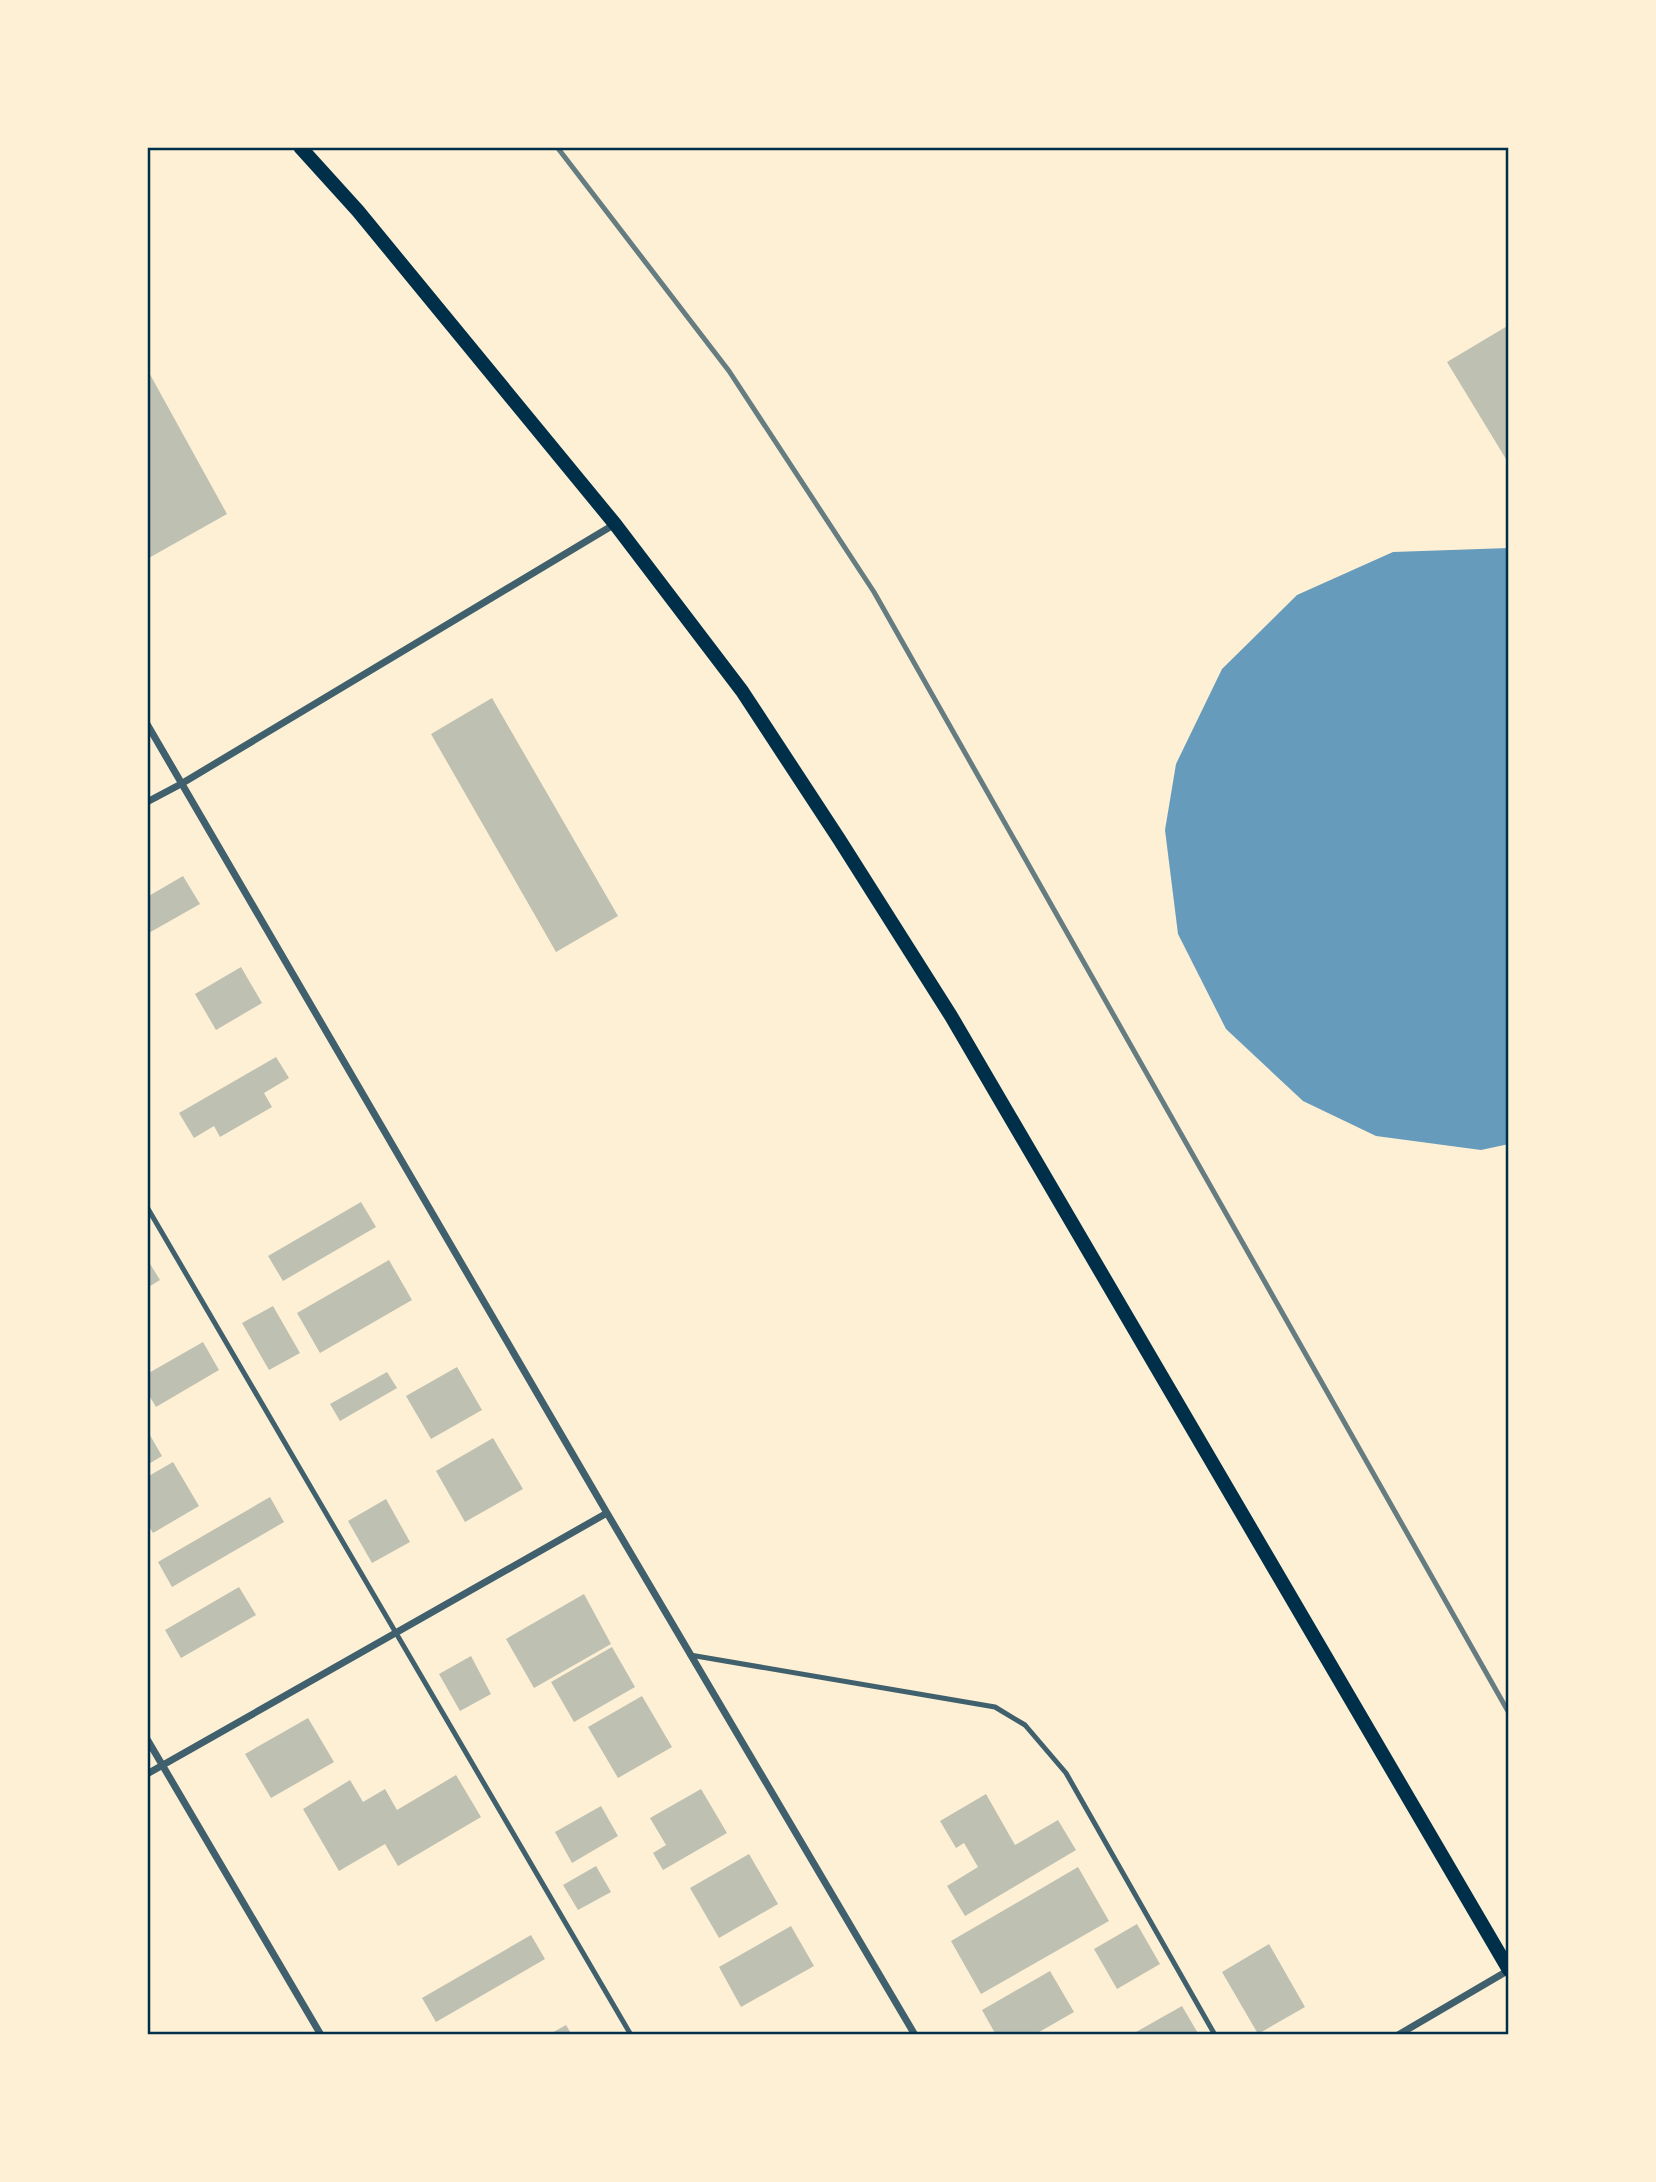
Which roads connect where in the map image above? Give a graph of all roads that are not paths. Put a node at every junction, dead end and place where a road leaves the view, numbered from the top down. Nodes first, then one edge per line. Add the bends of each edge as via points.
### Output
1 (300, 147) edge
2 (615, 524) junction
3 (147, 723) edge
4 (181, 784) junction
5 (147, 802) edge
6 (147, 1207) edge
7 (607, 1514) junction
8 (395, 1633) junction
9 (690, 1655) junction
10 (147, 1739) edge
11 (162, 1765) junction
12 (147, 1774) edge
13 (1509, 1970) edge
14 (321, 2035) edge
15 (631, 2035) edge
16 (915, 2035) edge
17 (1215, 2035) edge
18 (1398, 2035) edge

1 - 2 main road
2 - 4 street
2 - 13 main road via 741,691 951,1016
3 - 4 street
4 - 5 street
4 - 7 street
6 - 8 lane
7 - 8 street
7 - 9 street
8 - 11 street
8 - 15 lane
9 - 16 street
9 - 17 lane via 995,1707 1025,1725 1066,1773
10 - 11 street
11 - 12 street
11 - 14 street
13 - 18 street

